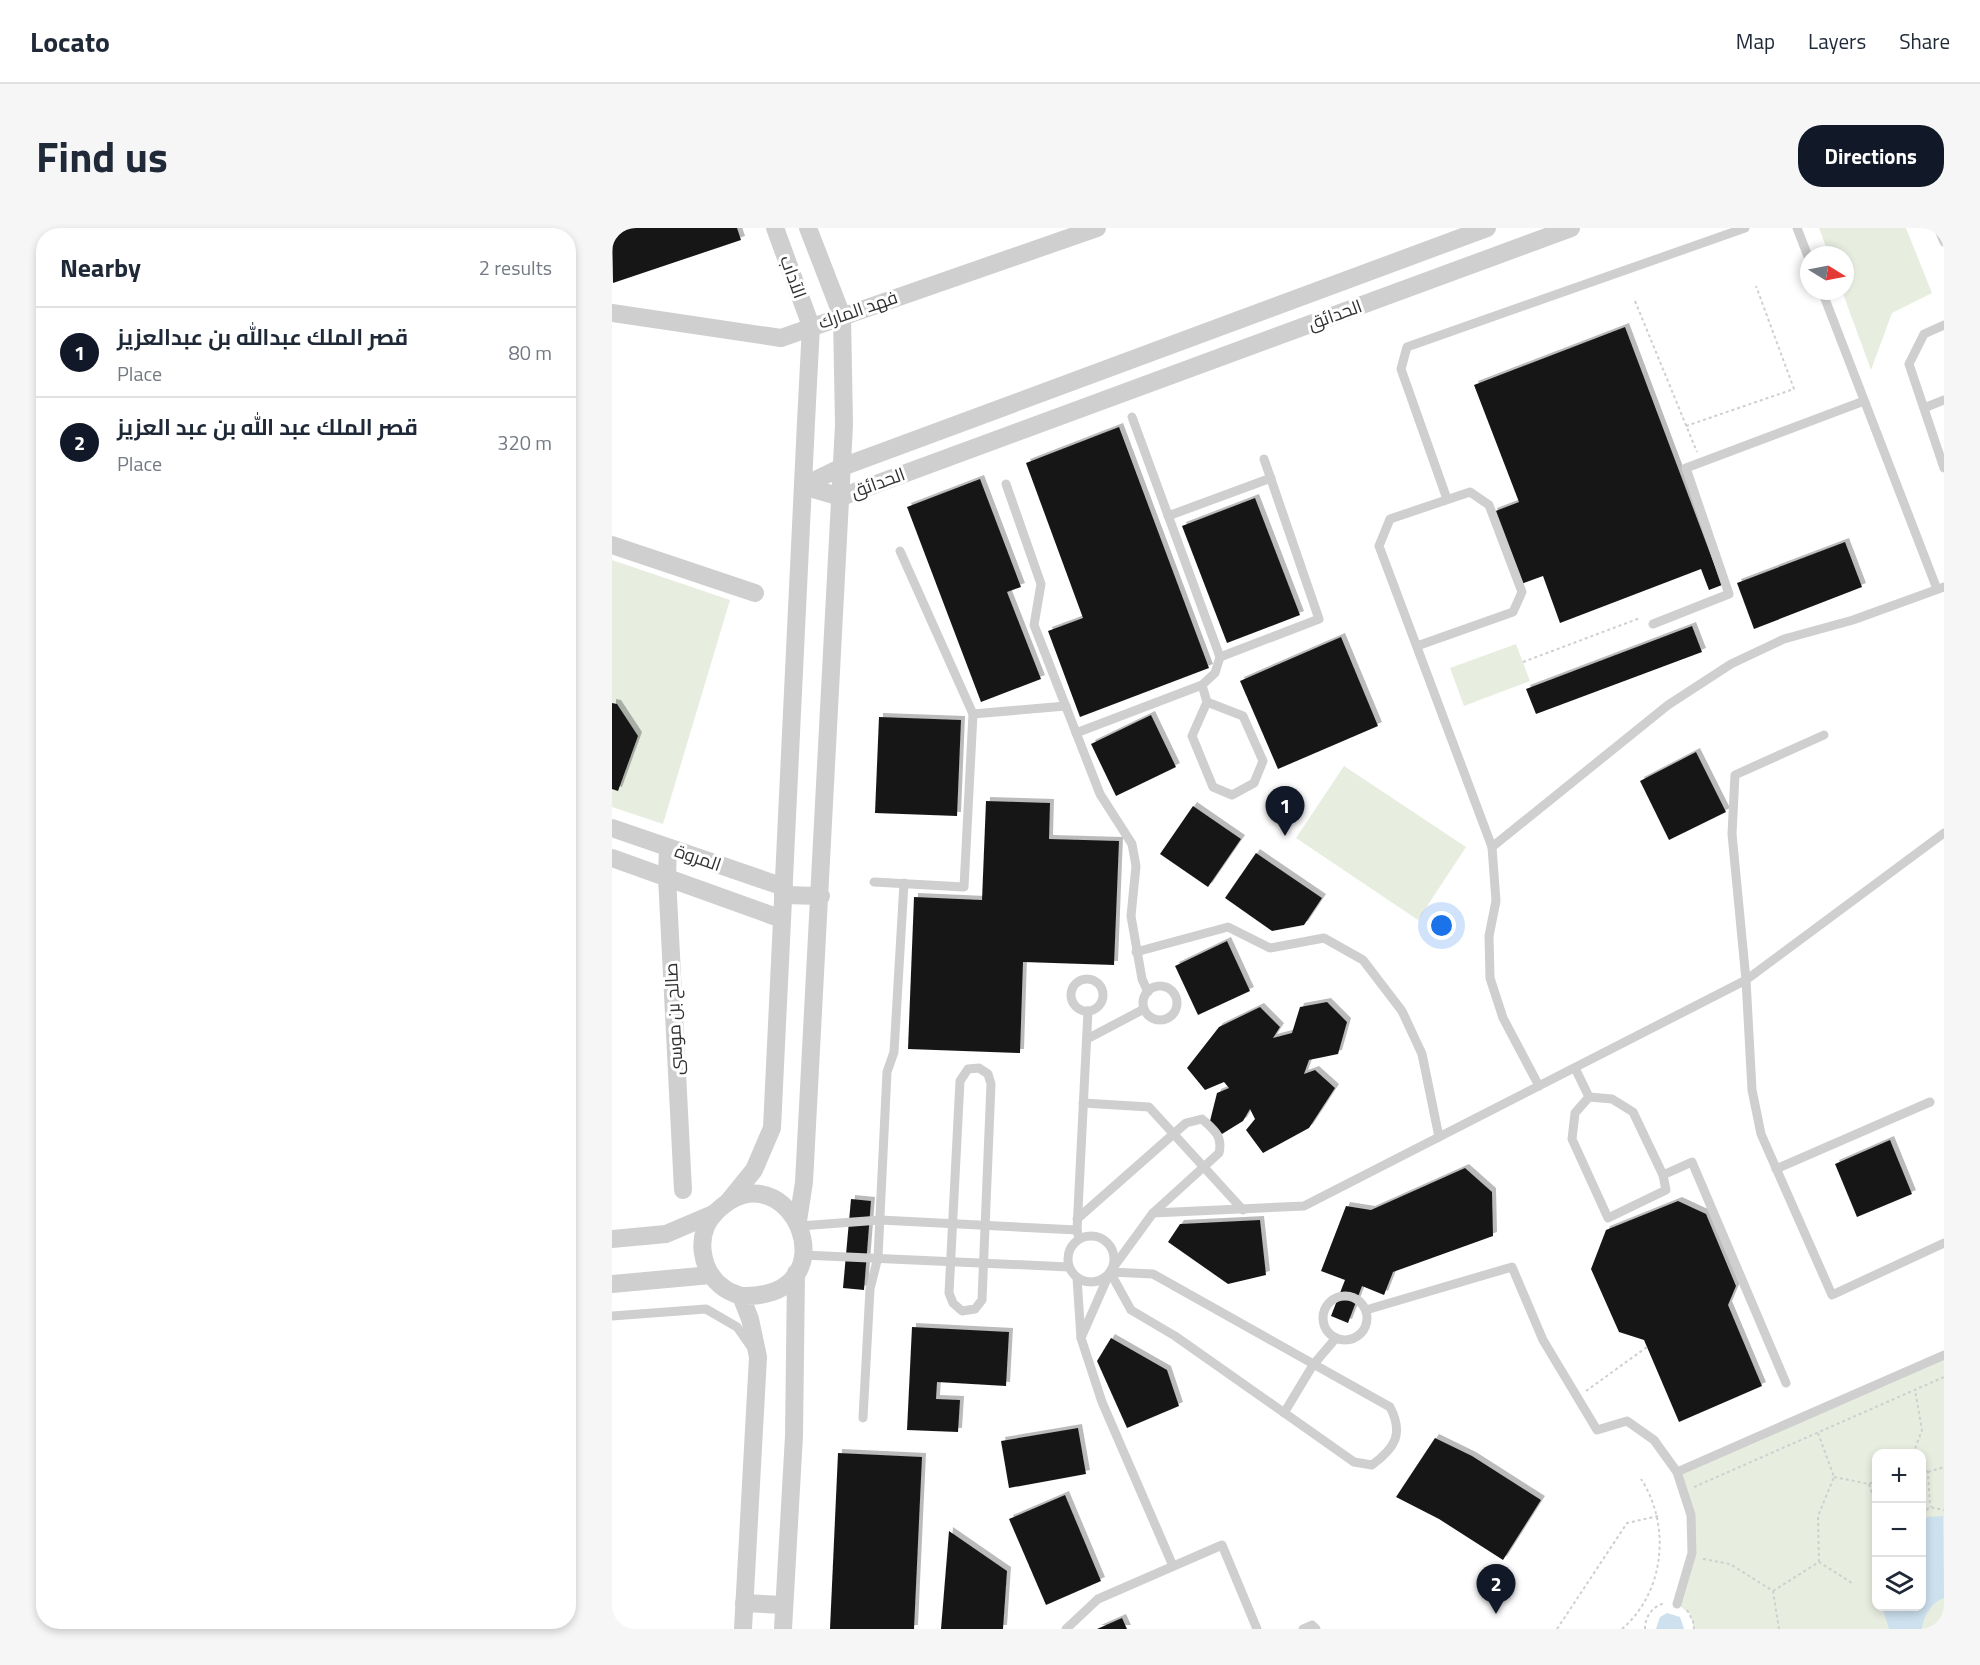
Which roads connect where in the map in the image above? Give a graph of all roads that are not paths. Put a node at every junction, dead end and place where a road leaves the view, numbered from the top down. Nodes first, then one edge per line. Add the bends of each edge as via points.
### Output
1 (775, 228) edge
2 (808, 228) edge
3 (1097, 228) edge
4 (1487, 228) edge
5 (1571, 228) edge
6 (1745, 228) edge
7 (1797, 228) edge
8 (1938, 228) edge
9 (1944, 242) edge
10 (1804, 246) edge
11 (1362, 274) junction
12 (1825, 300) edge
13 (1372, 301) junction
14 (612, 314) edge
15 (842, 316) junction
16 (1944, 325) edge
17 (811, 326) junction
18 (1944, 400) edge
19 (1864, 401) junction
20 (1924, 408) junction
21 (1132, 417) dead end
22 (1264, 459) dead end
23 (842, 466) junction
24 (1944, 468) edge
25 (1271, 478) junction
26 (1005, 484) dead end
27 (803, 486) junction
28 (840, 496) junction
29 (1447, 499) junction
30 (1168, 516) junction
31 (612, 545) edge
32 (900, 550) dead end
33 (1941, 588) edge
34 (755, 593) dead end
35 (1653, 624) dead end
36 (1417, 646) junction
37 (1220, 657) junction
38 (1202, 685) junction
39 (1207, 702) junction
40 (1066, 706) junction
41 (973, 714) junction
42 (1076, 732) junction
43 (1824, 735) dead end
44 (612, 828) edge
45 (1944, 833) edge
46 (636, 837) junction
47 (1492, 847) junction
48 (668, 848) junction
49 (612, 857) edge
50 (666, 877) junction
51 (874, 882) dead end
52 (903, 884) junction
53 (783, 891) junction
54 (821, 896) junction
55 (782, 919) junction
56 (1136, 952) junction
57 (1746, 980) junction
58 (1148, 992) junction
59 (1144, 1009) junction
60 (1088, 1011) dead end
61 (1087, 1039) junction
62 (1575, 1068) junction
63 (1539, 1086) junction
64 (1589, 1097) junction
65 (1930, 1102) dead end
66 (1083, 1103) junction
67 (1173, 1132) junction
68 (1439, 1137) junction
69 (1205, 1168) junction
70 (1776, 1169) junction
71 (1663, 1175) junction
72 (683, 1190) dead end
73 (728, 1202) junction
74 (1243, 1210) junction
75 (1153, 1213) junction
76 (714, 1214) junction
77 (1077, 1219) junction
78 (880, 1220) junction
79 (799, 1224) junction
80 (953, 1224) junction
81 (986, 1226) junction
82 (1078, 1235) junction
83 (612, 1239) edge
84 (1944, 1244) edge
85 (803, 1255) junction
86 (878, 1257) junction
87 (951, 1261) junction
88 (984, 1263) junction
89 (1069, 1267) junction
90 (1110, 1272) junction
91 (796, 1273) junction
92 (711, 1275) junction
93 (1077, 1278) junction
94 (612, 1284) edge
95 (741, 1296) junction
96 (1366, 1310) junction
97 (612, 1316) edge
98 (1081, 1338) junction
99 (1336, 1338) junction
100 (1944, 1355) edge
101 (758, 1357) junction
102 (1313, 1365) junction
103 (1786, 1383) dead end
104 (1284, 1413) junction
105 (864, 1418) dead end
106 (1677, 1472) junction
107 (1173, 1566) junction
108 (744, 1603) junction
109 (1677, 1604) dead end
110 (784, 1605) junction
111 (743, 1629) edge
112 (783, 1629) edge
113 (1066, 1629) edge
114 (1257, 1629) edge
115 (1303, 1629) edge
116 (1316, 1629) edge

1 - 17 street, الآداب
2 - 15 street, الآداب
3 - 15 street, فهد المارك
4 - 11 street, الحدائق
5 - 13 street, الحدائق
6 - 29 lane via 1407,347 1401,369
7 - 10 lane
8 - 9 lane
11 - 13 street
11 - 23 street, الحدائق
12 - 19 lane
13 - 28 street, الحدائق
14 - 17 street, فهد المارك via 781,338
15 - 17 street, فهد المارك
15 - 23 street
16 - 20 lane via 1924,334 1909,364
17 - 27 street
18 - 20 lane
19 - 33 lane
19 - 35 lane via 1686,468 1730,594
20 - 24 lane
21 - 30 lane
22 - 25 lane
23 - 27 street, الحدائق
23 - 28 street
25 - 30 lane
25 - 37 lane via 1319,619
26 - 40 lane via 1041,584 1034,625
27 - 28 street, الحدائق
27 - 53 street
28 - 54 street
29 - 36 lane via 1390,519 1379,546
29 - 36 lane via 1470,492 1489,505 1522,592 1513,612
30 - 37 lane
31 - 34 street
32 - 41 lane
33 - 47 lane via 1853,620 1784,639 1731,664 1668,705
36 - 47 lane
37 - 38 lane via 1215,673
38 - 39 lane
38 - 42 lane
39 - 39 lane via 1192,736 1213,787 1232,795 1254,783 1263,761 1243,716
40 - 41 lane
40 - 42 lane
41 - 52 lane via 964,887
42 - 56 lane via 1100,794 1132,844 1136,866 1131,916
43 - 57 lane via 1735,775 1732,834
44 - 46 street, المروة
45 - 57 lane
46 - 48 street, المروة
46 - 49 street
47 - 63 lane via 1496,901 1489,936 1490,978 1503,1018
48 - 50 street, صالح بن موسى
48 - 53 street, المروة
49 - 50 street, المروة
50 - 55 street, المروة
50 - 72 street, صالح بن موسى
51 - 52 lane
52 - 78 lane via 894,1052 887,1072
53 - 54 street, المروة
53 - 55 street
54 - 79 street
55 - 73 street via 772,1128 754,1170
56 - 58 lane
56 - 68 lane via 1228,927 1270,948 1324,938 1363,960 1402,1011 1422,1053
57 - 62 lane
57 - 70 lane via 1752,1090 1761,1134
58 - 59 lane
58 - 59 lane via 1158,987 1169,989 1176,998 1176,1009 1160,1021
59 - 61 lane
60 - 61 lane
61 - 66 lane
62 - 63 lane
62 - 64 lane
63 - 68 lane
64 - 71 lane via 1612,1099 1633,1112
64 - 71 lane via 1575,1113 1572,1139 1608,1218 1666,1190
65 - 70 lane
66 - 67 lane via 1149,1107
66 - 77 lane
67 - 69 lane
67 - 69 lane via 1202,1119 1218,1135 1219,1153
67 - 77 lane
68 - 74 lane via 1304,1206
69 - 74 lane
69 - 75 lane
70 - 84 lane via 1832,1295
71 - 103 lane via 1692,1162
73 - 76 street
73 - 79 street via 753,1195 767,1197 779,1202
74 - 75 lane
75 - 90 lane
76 - 83 street via 666,1234
76 - 92 street via 705,1228 702,1244
77 - 82 lane
78 - 79 lane
78 - 80 lane
78 - 86 lane
79 - 85 street
80 - 81 lane
80 - 81 lane via 960,1081 964,1072 974,1067 988,1074 991,1084
80 - 87 lane
81 - 82 lane
81 - 88 lane
82 - 89 lane via 1069,1251
82 - 90 lane via 1095,1236 1108,1245 1114,1259
85 - 86 lane
85 - 91 street
86 - 87 lane
86 - 105 lane via 870,1288
87 - 88 lane
87 - 88 lane via 950,1298 962,1311 975,1309 982,1300
88 - 89 lane
89 - 93 lane
90 - 93 lane via 1091,1283
90 - 98 lane
90 - 102 lane via 1153,1274
90 - 104 lane via 1131,1310 1175,1336
91 - 95 street via 782,1288 762,1297
91 - 110 street via 794,1424
92 - 94 street
92 - 95 street via 724,1288
93 - 98 lane
95 - 101 street
96 - 99 lane via 1363,1331 1350,1339
96 - 99 lane via 1349,1296 1329,1302 1323,1322
96 - 106 lane via 1512,1267 1543,1340 1597,1430 1627,1421 1654,1440
97 - 101 lane via 706,1309 737,1327
98 - 107 lane via 1102,1402
99 - 102 lane
100 - 106 lane
101 - 108 street
102 - 104 lane
102 - 104 lane via 1390,1407 1397,1422 1395,1440 1388,1453 1372,1465 1354,1462
106 - 109 lane via 1691,1515 1692,1553
107 - 113 lane via 1098,1599
107 - 114 lane via 1222,1545
108 - 110 street
108 - 111 street
110 - 112 street
115 - 116 lane via 1312,1625

